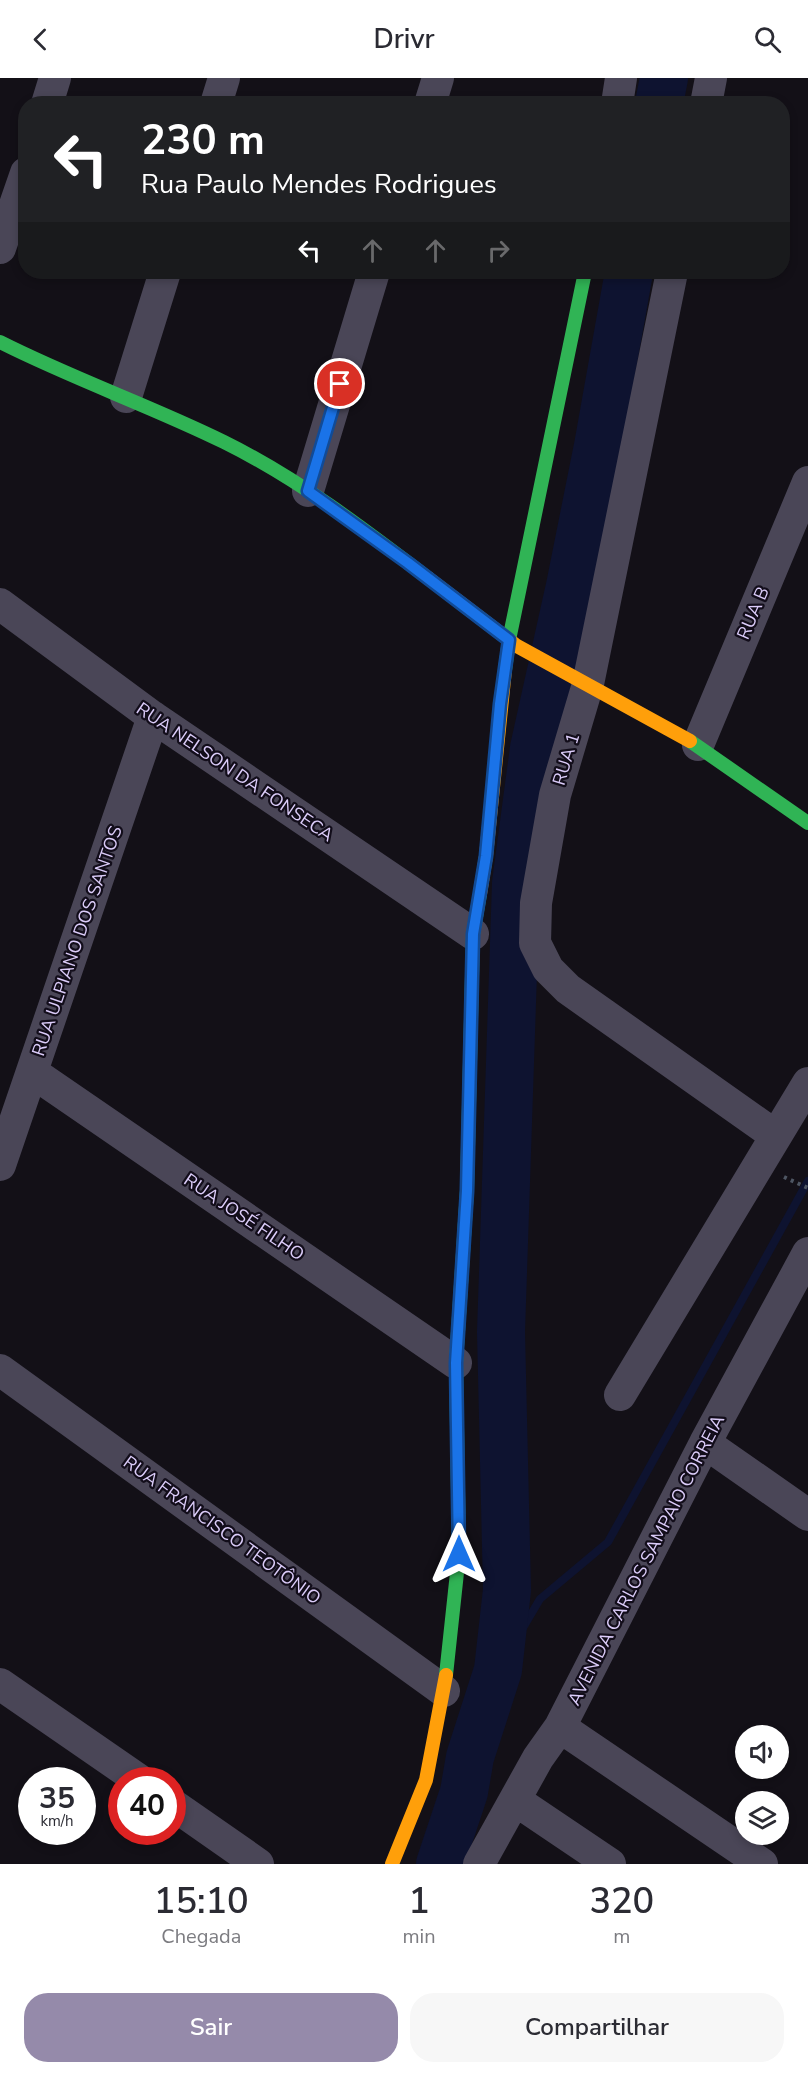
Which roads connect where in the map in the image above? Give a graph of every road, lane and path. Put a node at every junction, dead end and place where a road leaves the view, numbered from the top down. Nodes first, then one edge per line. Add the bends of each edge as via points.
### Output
1 (55, 78) edge
2 (224, 78) edge
3 (438, 78) edge
4 (621, 78) edge
5 (711, 78) edge
6 (49, 96) edge
7 (218, 96) edge
8 (432, 96) edge
9 (618, 96) edge
10 (708, 96) edge
11 (18, 195) edge
12 (0, 248) edge
13 (163, 279) edge
14 (372, 279) edge
15 (584, 279) edge
16 (670, 279) edge
17 (0, 342) edge
18 (126, 397) junction
19 (808, 482) edge
20 (308, 491) junction
21 (0, 604) edge
22 (513, 643) junction
23 (584, 682) junction
24 (153, 717) junction
25 (698, 745) junction
26 (808, 823) edge
27 (473, 934) junction
28 (32, 1072) junction
29 (808, 1083) edge
30 (776, 1136) junction
31 (0, 1165) edge
32 (792, 1181) dead end
33 (808, 1188) edge
34 (808, 1253) edge
35 (456, 1363) junction
36 (0, 1370) edge
37 (620, 1395) dead end
38 (705, 1443) junction
39 (808, 1515) edge
40 (0, 1684) edge
41 (444, 1691) junction
42 (560, 1727) junction
43 (120, 1767) edge
44 (515, 1800) junction
45 (186, 1814) edge
46 (258, 1864) edge
47 (392, 1864) edge
48 (479, 1864) edge
49 (610, 1864) edge
50 (762, 1864) edge

1 - 6 street
2 - 7 street
3 - 8 street
4 - 9 street
5 - 10 street
11 - 12 street
13 - 18 street
14 - 20 street
15 - 22 street
16 - 23 street, RUA 1
17 - 18 street
18 - 20 street via 226,443
19 - 25 street, RUA B
20 - 22 street
21 - 24 street, RUA NELSON DA FONSECA
22 - 23 street
22 - 27 street via 500,704 486,856
23 - 25 street
23 - 30 street, RUA 1 via 555,795 536,903 535,944 548,969 568,989
24 - 27 street, RUA NELSON DA FONSECA
24 - 28 street, RUA ULPIANO DOS SANTOS
25 - 26 street
27 - 35 street via 467,1191
28 - 31 street, RUA ULPIANO DOS SANTOS
28 - 35 street, RUA JOSÉ FILHO
29 - 30 street
30 - 37 street
32 - 33 path
34 - 38 street, AVENIDA CARLOS SAMPAIO CORREIA
35 - 41 street via 459,1554
36 - 41 street, RUA FRANCISCO TEOTÔNIO
38 - 39 street
38 - 42 street, AVENIDA CARLOS SAMPAIO CORREIA
40 - 43 street
41 - 47 street via 426,1780
42 - 44 street, AVENIDA CARLOS SAMPAIO CORREIA
42 - 50 street
44 - 48 street, AVENIDA CARLOS SAMPAIO CORREIA
44 - 49 street
45 - 46 street

